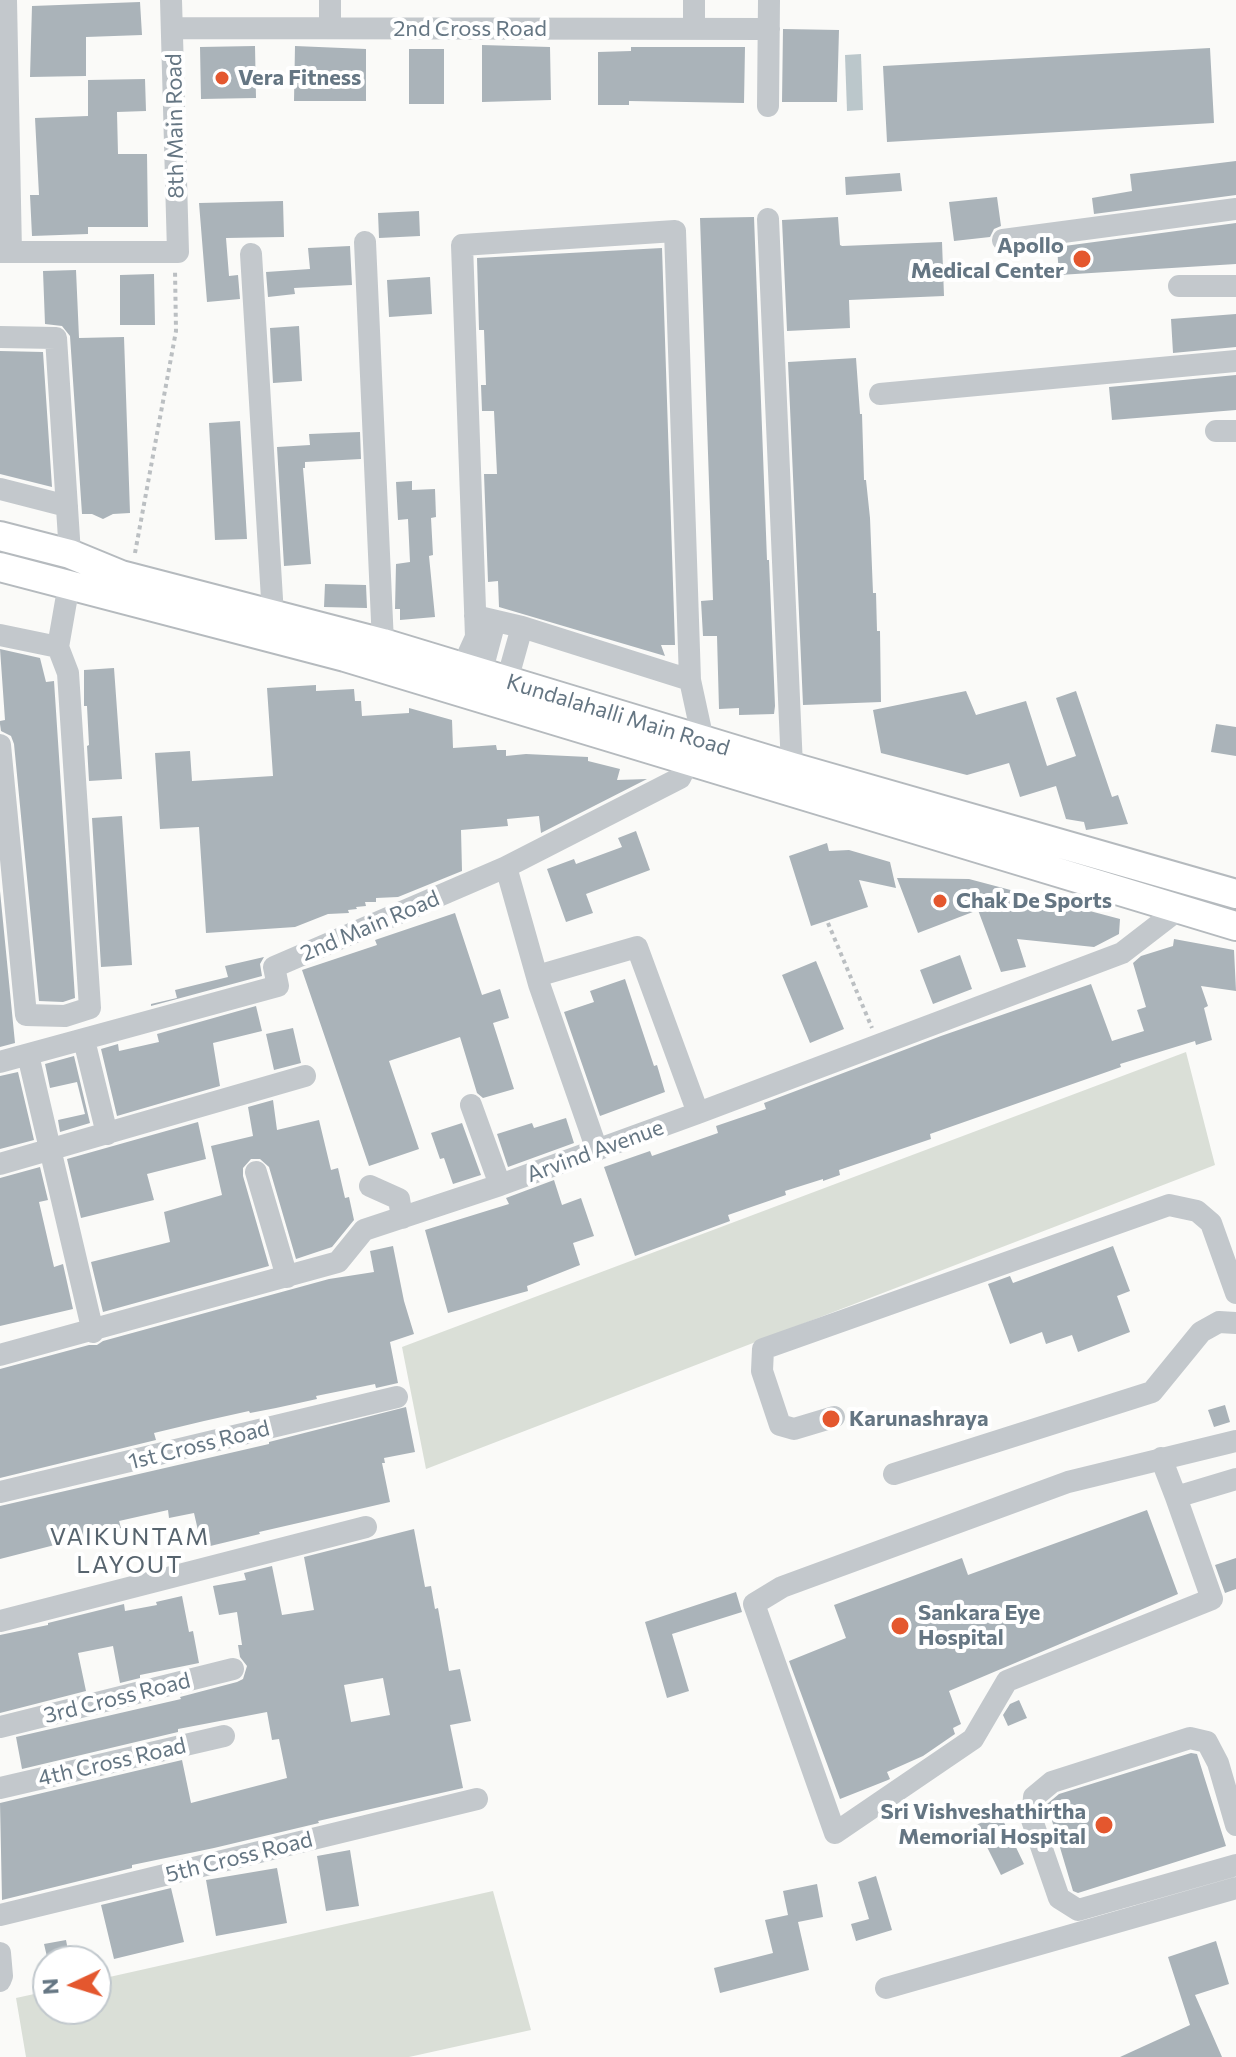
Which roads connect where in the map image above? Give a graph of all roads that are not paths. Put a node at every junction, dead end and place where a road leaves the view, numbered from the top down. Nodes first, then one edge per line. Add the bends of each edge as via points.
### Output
1 (6, 0) edge
2 (171, 0) edge
3 (330, 0) edge
4 (694, 0) edge
5 (769, 0) edge
6 (172, 28) junction
7 (330, 28) junction
8 (694, 29) junction
9 (769, 29) junction
10 (768, 106) dead end
11 (1236, 209) edge
12 (768, 219) dead end
13 (1003, 240) dead end
14 (365, 242) dead end
15 (5, 252) edge
16 (251, 254) dead end
17 (1179, 286) dead end
18 (1236, 286) edge
19 (0, 337) edge
20 (1236, 361) edge
21 (880, 394) dead end
22 (0, 489) edge
23 (67, 506) junction
24 (0, 536) edge
25 (70, 554) junction
26 (1, 571) edge
27 (69, 584) junction
28 (270, 614) junction
29 (485, 619) junction
30 (522, 627) junction
31 (0, 635) edge
32 (383, 643) junction
33 (58, 647) junction
34 (690, 680) junction
35 (488, 682) junction
36 (0, 745) edge
37 (696, 750) junction
38 (792, 767) junction
39 (506, 867) junction
40 (1236, 894) edge
41 (1179, 909) junction
42 (1236, 926) edge
43 (537, 976) junction
44 (84, 1040) junction
45 (28, 1055) junction
46 (0, 1062) edge
47 (305, 1076) dead end
48 (471, 1105) dead end
49 (698, 1113) junction
50 (107, 1134) junction
51 (597, 1150) junction
52 (50, 1152) junction
53 (0, 1164) edge
54 (256, 1172) dead end
55 (500, 1185) junction
56 (370, 1186) dead end
57 (402, 1218) junction
58 (287, 1277) junction
59 (1236, 1293) edge
60 (1236, 1323) edge
61 (93, 1332) junction
62 (0, 1355) edge
63 (397, 1397) dead end
64 (834, 1417) dead end
65 (1236, 1441) edge
66 (1161, 1458) junction
67 (894, 1474) dead end
68 (1236, 1479) edge
69 (0, 1492) edge
70 (1176, 1497) junction
71 (366, 1527) dead end
72 (0, 1621) edge
73 (233, 1669) dead end
74 (0, 1727) edge
75 (224, 1736) dead end
76 (0, 1788) edge
77 (477, 1799) dead end
78 (1236, 1825) edge
79 (1236, 1865) edge
80 (1236, 1888) edge
81 (0, 1915) edge
82 (0, 1953) edge
83 (1, 1978) edge
84 (886, 1988) dead end

1 - 15 street
2 - 6 street, 8th Main Road
3 - 7 street
4 - 8 street
5 - 9 street
6 - 7 street, 2nd Cross Road
6 - 15 street, 8th Main Road via 178,252
7 - 8 street, 2nd Cross Road
8 - 9 street, 2nd Cross Road
9 - 10 street
11 - 13 street
12 - 38 street
14 - 32 street
16 - 28 street
17 - 18 street
19 - 23 street via 56,338
20 - 21 street
22 - 23 street
23 - 25 street
24 - 25 main road, Kundalahalli Main Road
25 - 28 main road, Kundalahalli Main Road via 121,575
26 - 27 main road, Kundalahalli Main Road
27 - 33 street
27 - 35 main road, Kundalahalli Main Road via 345,657
28 - 32 main road, Kundalahalli Main Road
29 - 30 street
29 - 34 street via 462,245 675,231
29 - 35 street via 476,637
30 - 34 street
30 - 35 street
31 - 33 street
32 - 35 main road, Kundalahalli Main Road
33 - 36 street via 68,673 90,1008 65,1016 26,1015
34 - 37 street
35 - 37 main road, Kundalahalli Main Road
37 - 38 main road, Kundalahalli Main Road
37 - 39 street, 2nd Main Road via 680,778
37 - 41 main road, Kundalahalli Main Road
38 - 40 main road, Kundalahalli Main Road
39 - 43 street
39 - 44 street, 2nd Main Road via 274,967 278,986
41 - 42 main road, Kundalahalli Main Road
41 - 49 street, Arvind Avenue via 1122,953
43 - 49 street via 637,947
43 - 51 street
44 - 45 street, 2nd Main Road
44 - 50 street
45 - 46 street, 2nd Main Road
45 - 52 street
47 - 50 street
48 - 55 street
49 - 51 street, Arvind Avenue
50 - 52 street
51 - 55 street, Arvind Avenue
52 - 53 street
52 - 61 street
54 - 58 street
55 - 57 street, Arvind Avenue
56 - 57 street via 399,1199
57 - 58 street, Arvind Avenue via 364,1230 338,1262
58 - 61 street, Arvind Avenue
59 - 64 street via 1211,1223 1197,1211 1169,1205 763,1349 762,1371 780,1425 794,1429
60 - 67 street via 1219,1322 1201,1332 1152,1392
61 - 62 street, Arvind Avenue
63 - 69 street, 1st Cross Road
65 - 66 street
66 - 70 street
66 - 70 street via 1068,1482 782,1587 754,1604 835,1833 973,1739 1007,1681 1212,1599
68 - 70 street
71 - 72 street
73 - 74 street, 3rd Cross Road
75 - 76 street, 4th Cross Road
77 - 81 street, 5th Cross Road
78 - 79 street via 1207,1742 1190,1738 1052,1782 1034,1797 1032,1820 1059,1898 1078,1910
80 - 84 street
82 - 83 street

